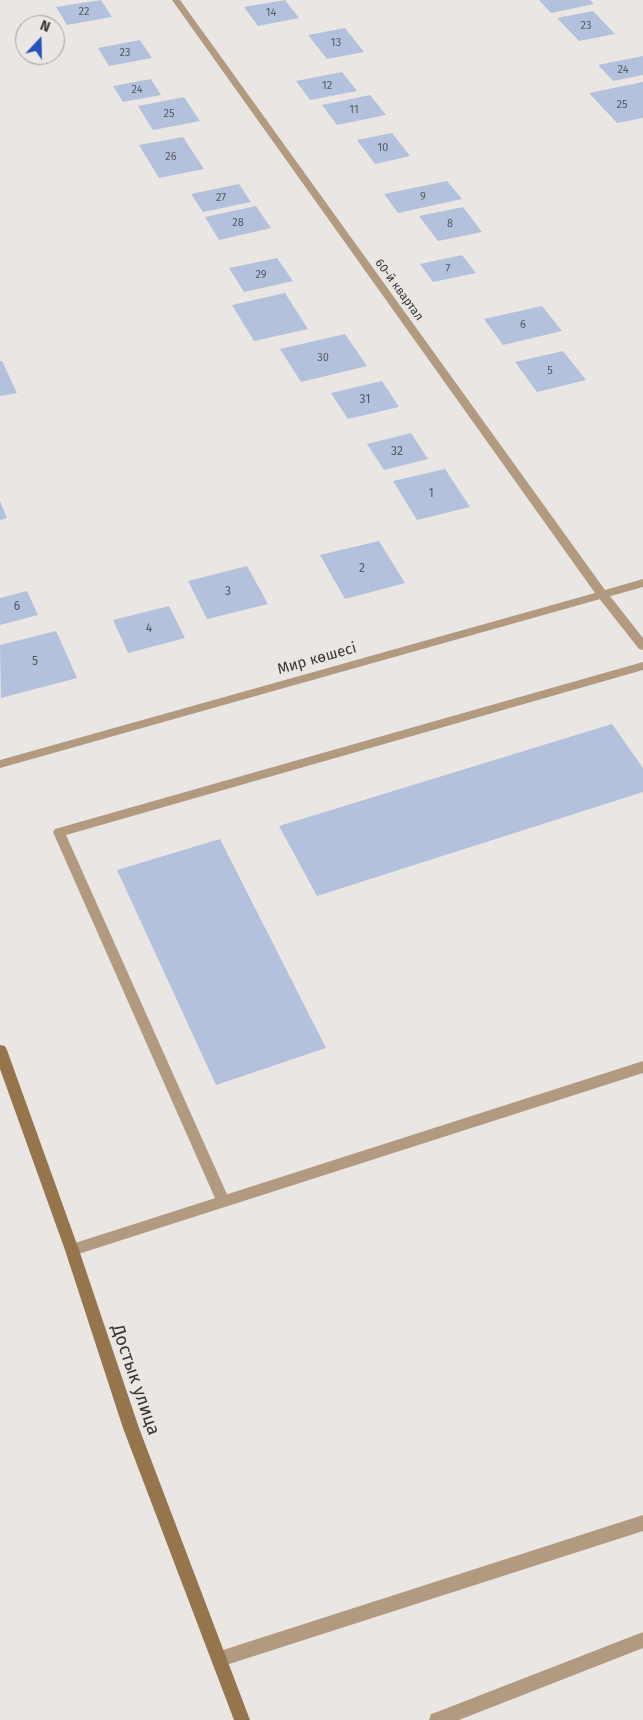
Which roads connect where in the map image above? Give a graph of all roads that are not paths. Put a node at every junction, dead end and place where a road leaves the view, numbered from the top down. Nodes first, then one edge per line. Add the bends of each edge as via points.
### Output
1 (176, 0) edge
2 (643, 583) edge
3 (602, 594) junction
4 (643, 646) edge
5 (643, 666) edge
6 (0, 764) edge
7 (0, 1050) edge
8 (643, 1067) edge
9 (223, 1201) junction
10 (72, 1250) junction
11 (643, 1523) edge
12 (643, 1640) edge
13 (220, 1659) junction
14 (242, 1720) edge
15 (437, 1720) edge

1 - 3 street, 60-й квартал
2 - 3 street, Мир көшесі
3 - 4 street, 60-й квартал
3 - 6 street, Мир көшесі
5 - 9 street via 59,832
7 - 10 street, Достык улица
8 - 9 street
9 - 10 street
10 - 13 street, Достык улица via 131,1428
11 - 13 street
12 - 15 street
13 - 14 street, Достык улица

